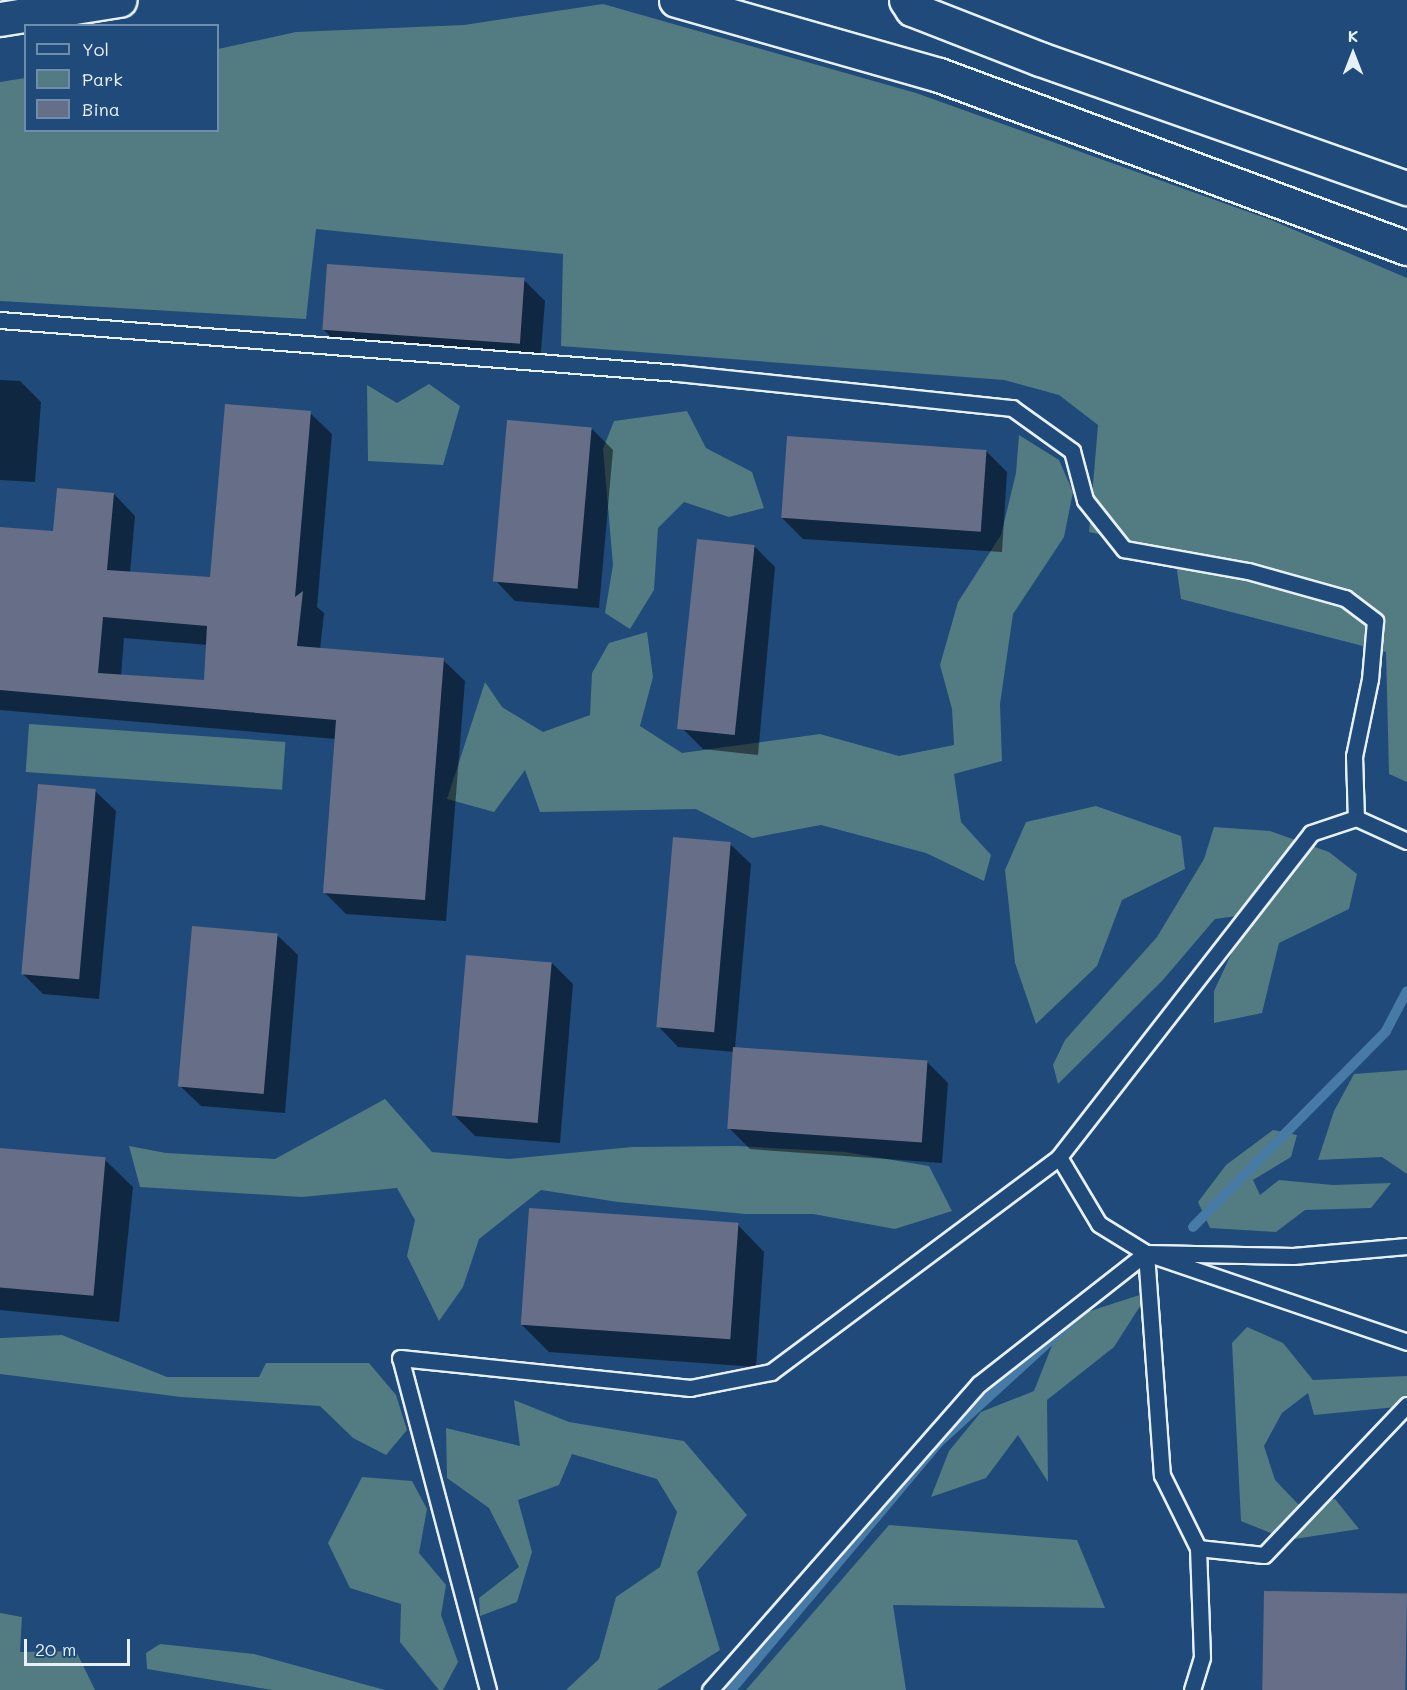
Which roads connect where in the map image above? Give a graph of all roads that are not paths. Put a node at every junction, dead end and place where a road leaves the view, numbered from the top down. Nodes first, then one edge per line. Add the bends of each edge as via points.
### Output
1 (119, 0) edge
2 (676, 0) edge
3 (906, 0) edge
4 (0, 19) edge
5 (1407, 188) edge
6 (1407, 248) edge
7 (0, 320) edge
8 (1356, 818) junction
9 (1407, 841) edge
10 (1059, 1157) junction
11 (1407, 1246) edge
12 (1146, 1253) junction
13 (1407, 1342) edge
14 (1407, 1406) edge
15 (1198, 1548) junction
16 (488, 1690) edge
17 (710, 1690) edge
18 (1192, 1690) edge

1 - 4 main road
2 - 6 main road via 939,75
3 - 5 main road via 912,9 1040,59
7 - 8 lane via 678,373 1012,408 1072,451 1084,500 1124,549 1248,571 1345,598 1375,621 1370,679 1354,756
8 - 9 lane
8 - 10 lane via 1311,833
10 - 12 lane via 1099,1224
10 - 16 lane via 771,1372 690,1388 400,1358
11 - 12 lane via 1293,1256
12 - 13 lane
12 - 15 lane via 1162,1475
12 - 17 lane via 979,1384
14 - 15 lane via 1264,1555
15 - 18 lane via 1202,1657

